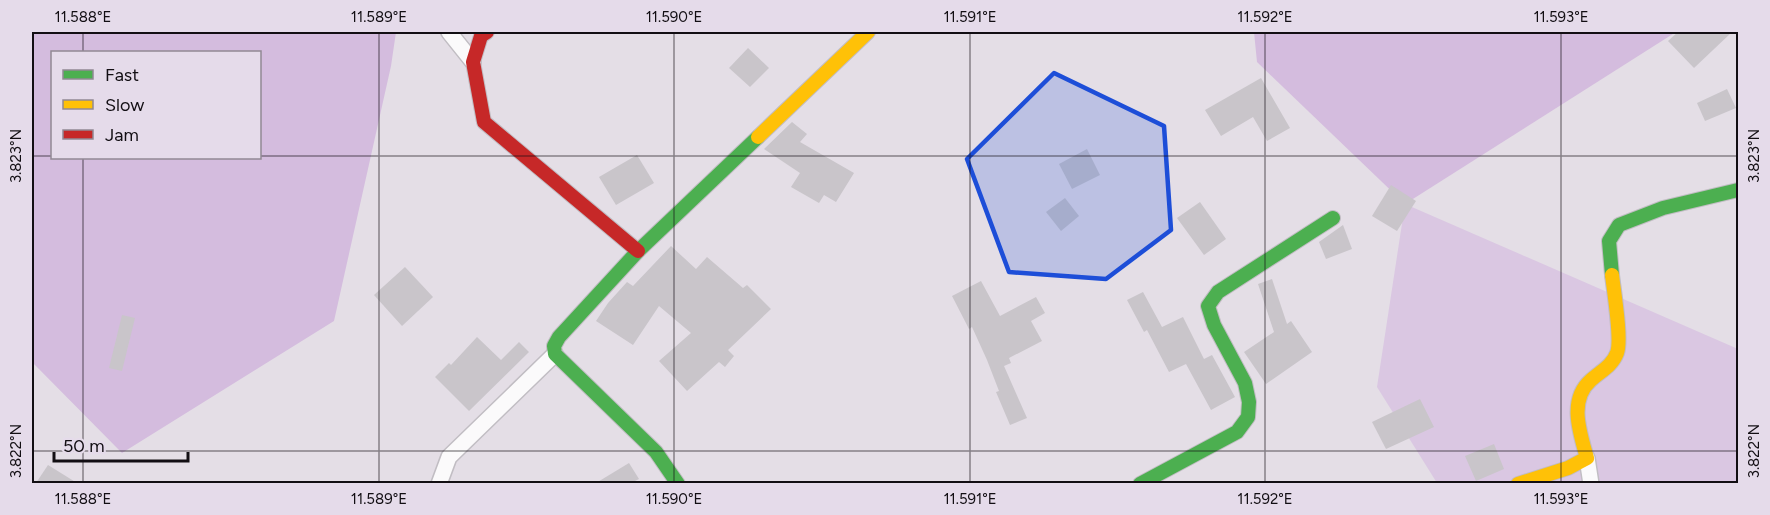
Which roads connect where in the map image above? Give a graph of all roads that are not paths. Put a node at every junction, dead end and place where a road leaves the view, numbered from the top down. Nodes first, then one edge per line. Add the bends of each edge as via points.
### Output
1 (449, 32) edge
2 (487, 32) edge
3 (868, 32) edge
4 (473, 62) junction
5 (1738, 190) edge
6 (1332, 218) dead end
7 (638, 251) junction
8 (555, 354) junction
9 (1587, 458) junction
10 (439, 483) edge
11 (678, 483) edge
12 (1140, 483) edge
13 (1518, 483) edge
14 (1591, 483) edge

1 - 4 street
2 - 4 street
3 - 7 street
4 - 7 street via 484,122
5 - 9 street via 1663,208 1619,225 1608,241 1619,347 1617,358 1583,389 1578,406
6 - 12 street via 1218,292 1208,306 1245,383 1250,402 1248,417 1237,432
7 - 8 street via 559,336
8 - 10 street via 449,457
8 - 11 street via 656,452
9 - 13 street
9 - 14 street

